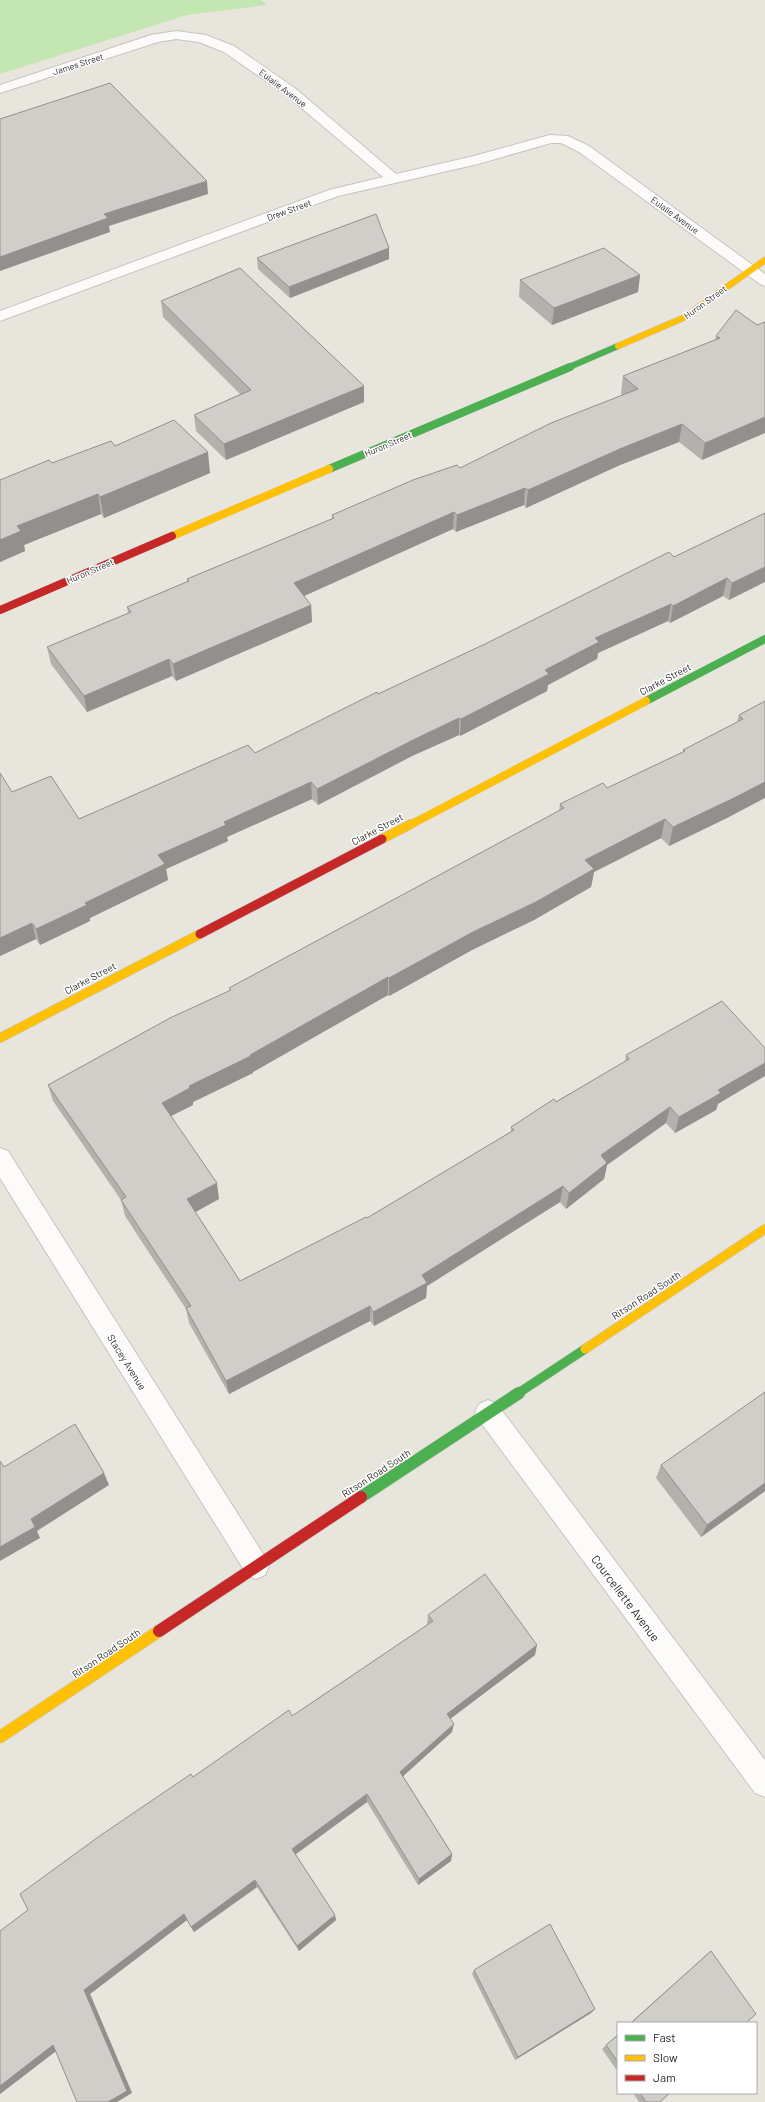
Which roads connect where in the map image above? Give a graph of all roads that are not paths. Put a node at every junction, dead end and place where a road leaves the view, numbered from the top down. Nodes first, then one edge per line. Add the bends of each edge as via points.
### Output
1 (156, 38) joint
2 (0, 89) edge
3 (584, 149) joint
4 (393, 179) junction
5 (765, 260) edge
6 (749, 269) junction
7 (765, 280) edge
8 (0, 316) edge
9 (0, 610) edge
10 (765, 639) edge
11 (0, 1038) edge
12 (0, 1158) edge
13 (765, 1229) edge
14 (488, 1412) junction
15 (256, 1566) junction
16 (0, 1737) edge
17 (765, 1783) edge

1 - 2 street, James Street
1 - 4 street, Eulalie Avenue via 176,34 201,38 229,49 291,92
3 - 4 street, Drew Street via 563,139 550,139 473,161
3 - 6 street, Eulalie Avenue
4 - 8 street, Drew Street via 334,193
5 - 6 street, Huron Street
6 - 7 street, Eulalie Avenue
6 - 9 street, Huron Street via 683,318
10 - 11 street, Clarke Street
12 - 15 street, Stacey Avenue
13 - 14 street, Ritson Road South
14 - 15 street, Ritson Road South
14 - 17 street, Courcellette Avenue
15 - 16 street, Ritson Road South

